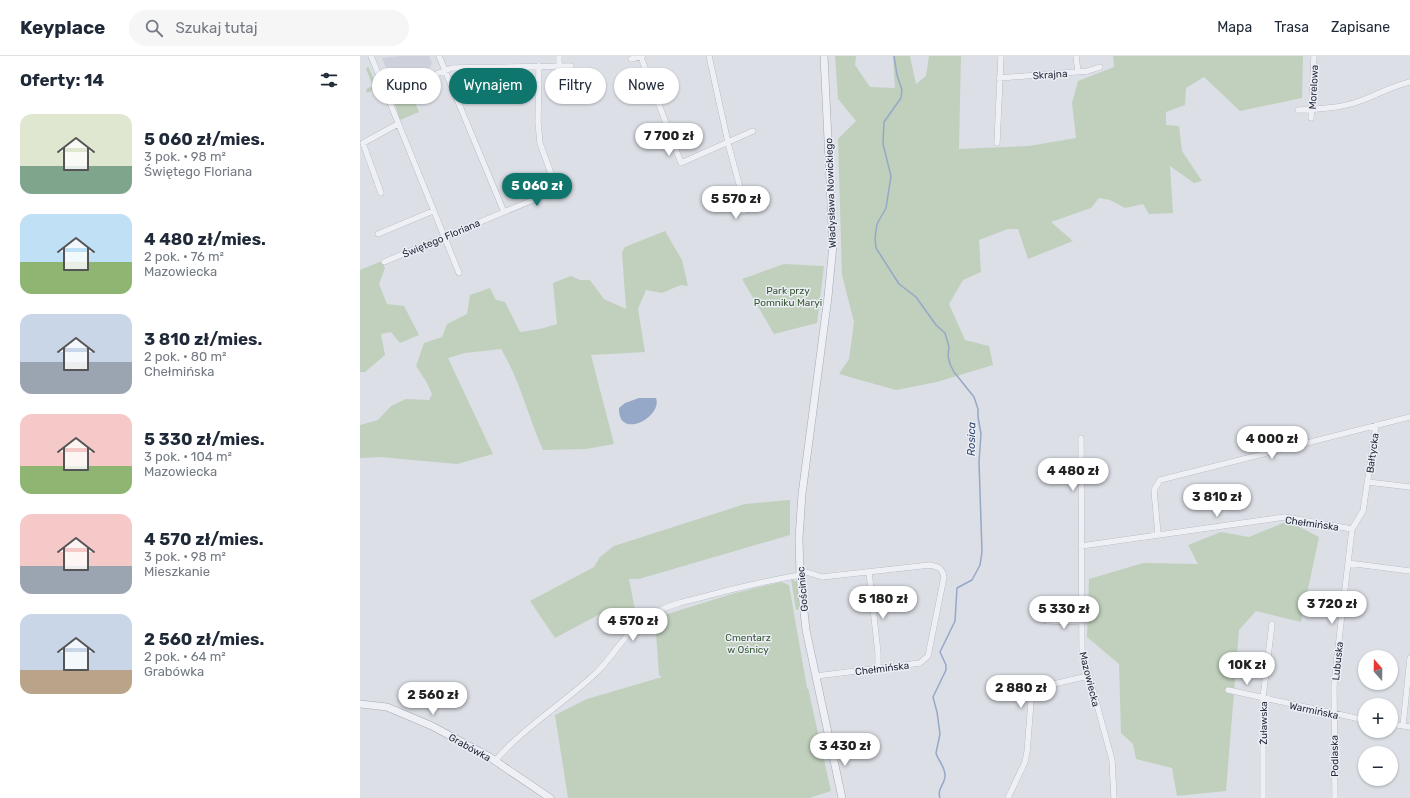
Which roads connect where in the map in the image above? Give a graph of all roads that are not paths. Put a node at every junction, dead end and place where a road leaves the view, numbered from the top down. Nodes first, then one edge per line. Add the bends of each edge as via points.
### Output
1 (371, 56) edge
2 (439, 56) edge
3 (559, 56) edge
4 (642, 56) edge
5 (709, 56) edge
6 (824, 56) edge
7 (1001, 56) edge
8 (1076, 56) edge
9 (1314, 56) edge
10 (631, 59) dead end
11 (538, 66) junction
12 (559, 66) junction
13 (571, 66) dead end
14 (376, 68) edge
15 (1100, 68) dead end
16 (444, 70) junction
17 (441, 71) edge
18 (1078, 72) junction
19 (999, 78) junction
20 (1410, 82) edge
21 (390, 104) edge
22 (1298, 110) dead end
23 (1312, 110) junction
24 (1311, 118) dead end
25 (398, 124) junction
26 (753, 131) dead end
27 (729, 143) junction
28 (996, 143) dead end
29 (742, 190) dead end
30 (381, 193) dead end
31 (433, 211) junction
32 (504, 212) junction
33 (378, 234) dead end
34 (444, 237) junction
35 (384, 262) dead end
36 (459, 274) dead end
37 (817, 376) joint
38 (1410, 417) edge
39 (1376, 425) junction
40 (1081, 438) dead end
41 (1368, 482) junction
42 (1410, 487) edge
43 (1352, 529) junction
44 (1158, 534) junction
45 (1081, 546) junction
46 (1348, 563) junction
47 (1410, 571) edge
48 (800, 572) junction
49 (869, 572) junction
50 (1047, 621) dead end
51 (1081, 622) junction
52 (1272, 624) dead end
53 (1410, 658) edge
54 (878, 669) junction
55 (816, 676) junction
56 (1088, 676) junction
57 (1228, 690) dead end
58 (1262, 698) junction
59 (360, 704) edge
60 (1334, 714) junction
61 (1358, 719) edge
62 (1398, 725) edge
63 (1403, 726) junction
64 (1410, 727) edge
65 (496, 761) junction
66 (550, 798) edge
67 (842, 798) edge
68 (1008, 798) edge
69 (1114, 798) edge
70 (1263, 798) edge
71 (1335, 798) edge

1 - 14 street
2 - 16 street
3 - 12 street
4 - 10 street
4 - 27 street via 681,163
5 - 27 street
6 - 37 street, Władysława Nowickiego via 833,245
7 - 19 street
8 - 18 street
9 - 23 street, Morelowa
11 - 12 street
11 - 16 street via 461,67
11 - 32 street, Świętego Floriana via 540,143 557,190
12 - 13 street
15 - 18 street, Skrajna
16 - 17 street
16 - 32 street
18 - 19 street, Skrajna
19 - 28 street
20 - 23 street via 1359,102
21 - 25 street
22 - 23 street
23 - 24 street, Morelowa
25 - 30 street via 363,143
25 - 31 street
26 - 27 street
27 - 29 street
31 - 33 street
31 - 34 street
32 - 34 street, Świętego Floriana
34 - 35 street, Świętego Floriana
34 - 36 street
37 - 48 street, Gościniec via 802,494
38 - 39 street, Bałtycka
39 - 41 street, Bałtycka
39 - 44 street, Bałtycka via 1160,480 1154,490
40 - 45 street, Mazowiecka
41 - 42 street, Bałtycka
41 - 43 street, Bałtycka via 1363,511
43 - 44 street, Chełmińska via 1285,517
43 - 46 street, Lubuska
44 - 45 street, Chełmińska
45 - 51 street, Mazowiecka
46 - 47 street
46 - 60 street, Lubuska via 1336,665
48 - 49 street, Chełmińska via 822,577
48 - 55 street, Gościniec via 806,630
48 - 65 street via 687,601 647,616 628,634 594,675 515,740
49 - 54 street
49 - 54 street, Chełmińska via 930,565 939,566 944,577 928,656 920,663
50 - 51 street
51 - 56 street, Mazowiecka via 1082,650
52 - 58 street, Żuławska
53 - 63 street
54 - 55 street, Chełmińska
55 - 67 street, Gościniec
56 - 68 street via 1032,689 1025,762
56 - 69 street, Mazowiecka via 1112,760
57 - 58 street, Warmińska
58 - 60 street, Warmińska
58 - 70 street, Żuławska
59 - 65 street, Grabówka via 403,712
60 - 61 street, Warmińska
60 - 71 street, Podlaska
62 - 63 street
63 - 64 street
65 - 66 street, Grabówka

